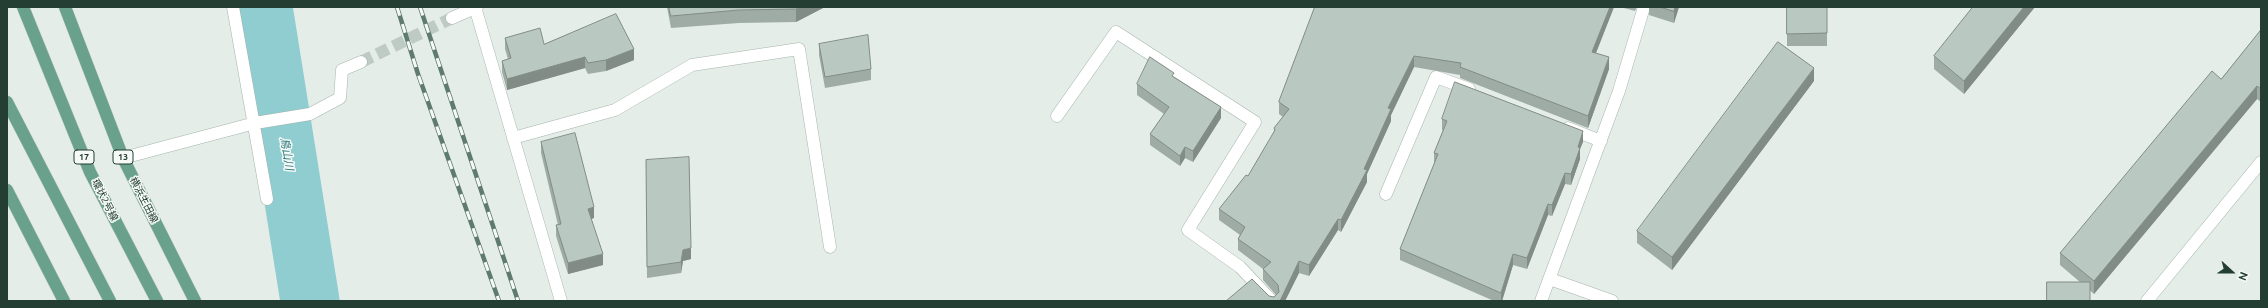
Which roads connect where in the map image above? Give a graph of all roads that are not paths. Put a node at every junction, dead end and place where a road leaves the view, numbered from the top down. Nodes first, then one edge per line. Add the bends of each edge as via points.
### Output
1 (24, 7) edge
2 (233, 7) edge
3 (476, 7) edge
4 (1644, 7) edge
5 (69, 8) edge
6 (452, 18) tunnel mouth
7 (361, 62) tunnel mouth
8 (1479, 93) edge
9 (7, 102) edge
10 (1057, 116) dead end
11 (255, 123) junction
12 (1558, 124) edge
13 (513, 138) junction
14 (1600, 140) junction
15 (123, 158) junction
16 (2261, 162) edge
17 (7, 190) edge
18 (1386, 194) dead end
19 (267, 199) dead end
20 (830, 247) dead end
21 (1550, 279) junction
22 (64, 301) edge
23 (110, 301) edge
24 (157, 301) edge
25 (195, 301) edge
26 (561, 301) edge
27 (1272, 301) edge
28 (1541, 301) edge
29 (1612, 301) edge
30 (2147, 301) edge

1 - 24 main road, 環状2号線 / 17 via 90,172
2 - 11 street
3 - 6 street
3 - 13 street
4 - 14 street
5 - 15 main road, 横浜生田線 / 13
7 - 11 street via 342,70 340,98 310,114
8 - 18 street via 1436,76
9 - 23 main road
10 - 27 street via 1116,32 1255,122 1188,230 1240,267
11 - 15 street
11 - 19 street
12 - 14 street
13 - 20 street via 615,110 692,65 799,49
13 - 26 street
14 - 21 street
15 - 25 main road, 横浜生田線 / 13
16 - 30 street
17 - 22 main road
21 - 28 street
21 - 29 street

